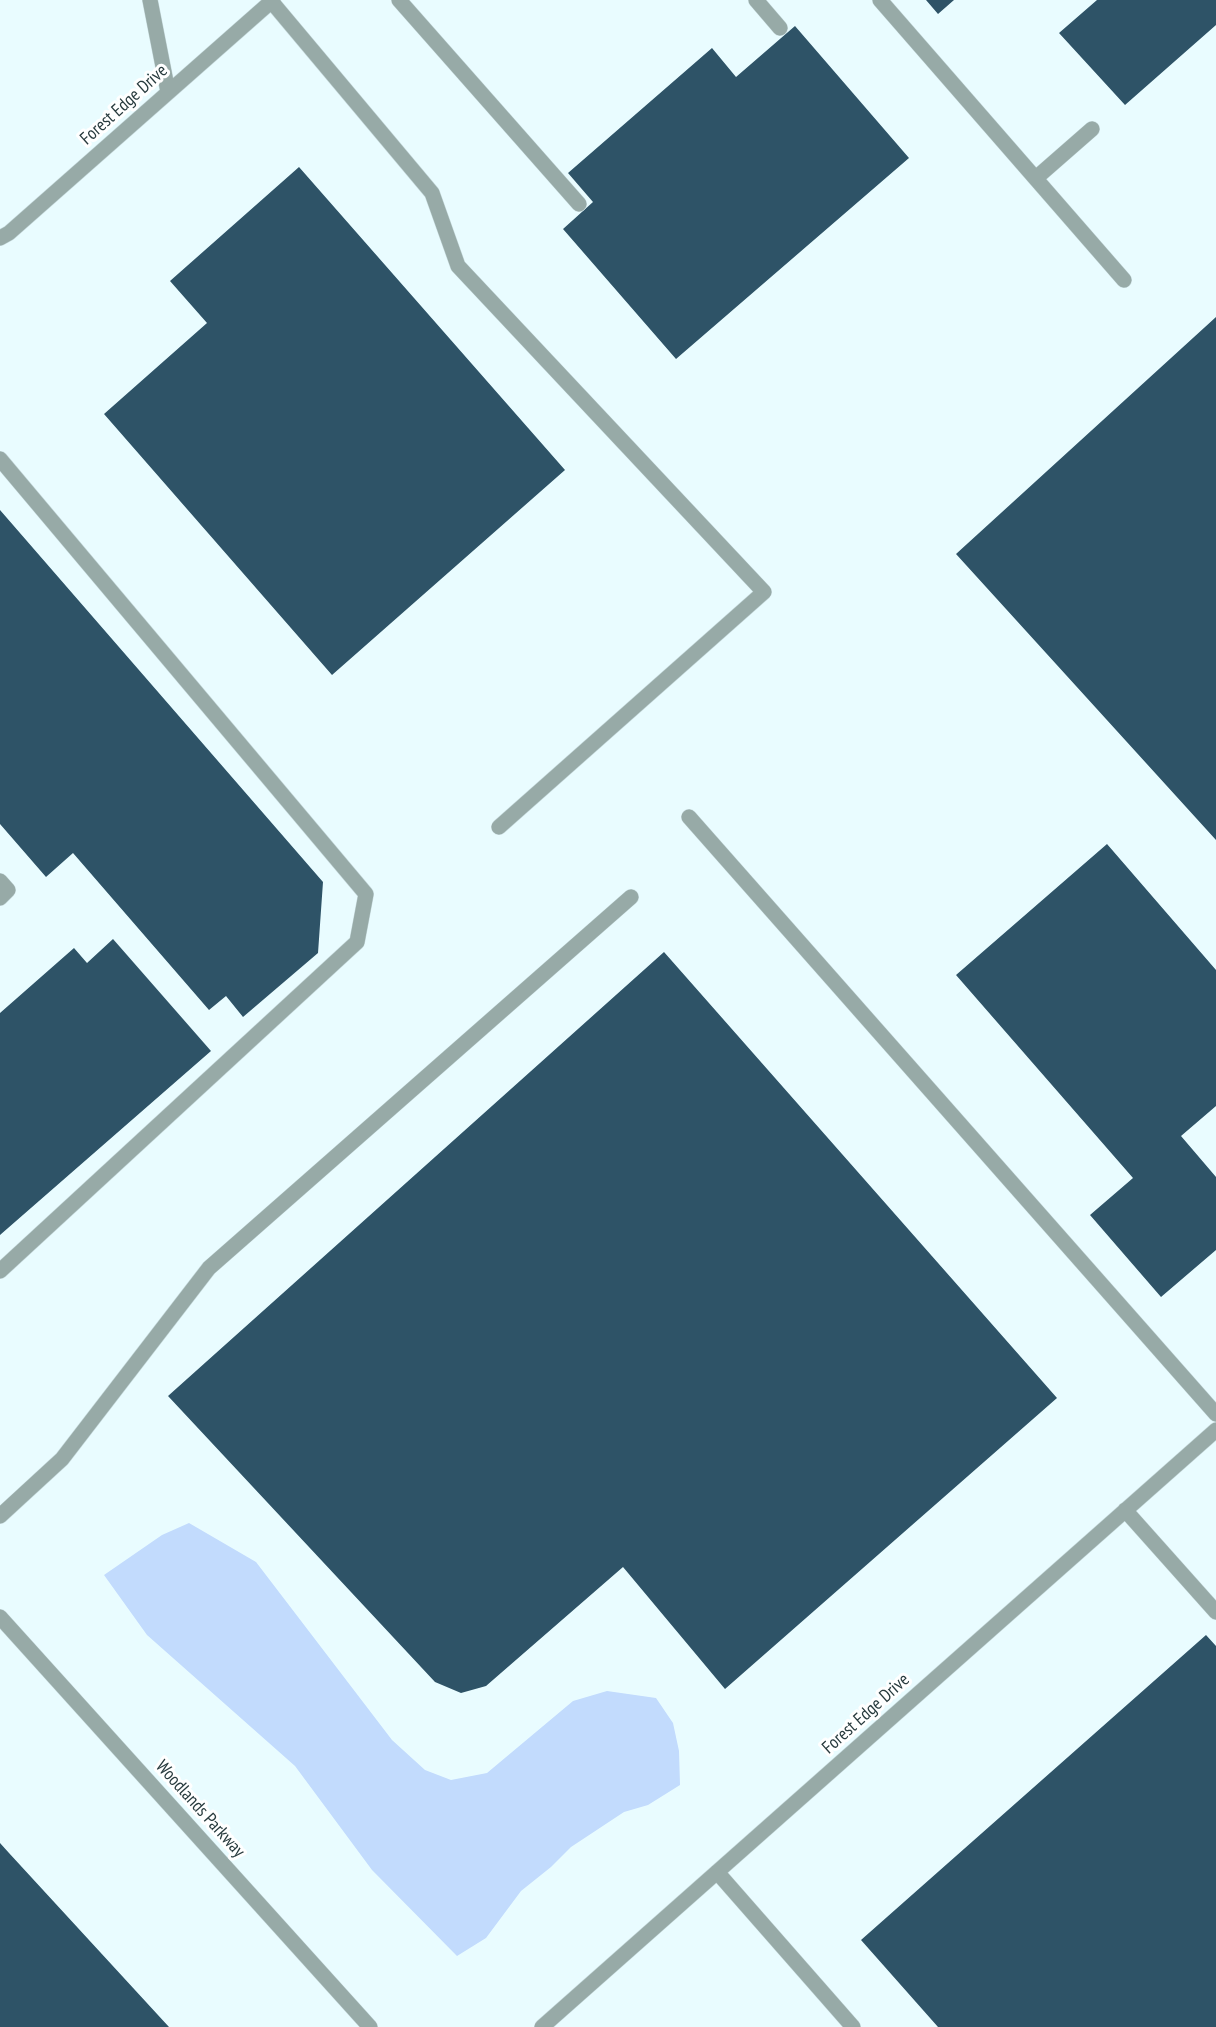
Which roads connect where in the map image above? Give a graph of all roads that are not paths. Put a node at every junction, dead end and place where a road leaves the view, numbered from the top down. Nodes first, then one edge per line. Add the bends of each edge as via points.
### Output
1 (150, 0) edge
2 (399, 0) edge
3 (756, 0) edge
4 (880, 0) edge
5 (272, 1) edge
6 (780, 28) dead end
7 (168, 92) junction
8 (1092, 129) dead end
9 (1036, 178) junction
10 (579, 204) dead end
11 (0, 238) edge
12 (1124, 280) dead end
13 (0, 459) edge
14 (689, 817) dead end
15 (499, 827) dead end
16 (0, 881) edge
17 (631, 897) dead end
18 (0, 898) edge
19 (0, 1271) edge
20 (1216, 1414) edge
21 (1216, 1430) edge
22 (1125, 1510) junction
23 (0, 1516) edge
24 (1216, 1612) edge
25 (0, 1617) edge
26 (717, 1872) junction
27 (370, 2027) edge
28 (542, 2027) edge
29 (853, 2027) edge

1 - 7 street
2 - 10 street
3 - 6 street
4 - 9 street
5 - 7 street, Forest Edge Drive
5 - 15 street via 432,193 458,266 764,592
7 - 11 street, Forest Edge Drive
8 - 9 street
9 - 12 street
13 - 19 street via 366,894 357,942
14 - 20 street
16 - 18 street via 8,890
17 - 23 street via 209,1268 62,1459
21 - 22 street, Forest Edge Drive
22 - 24 street
22 - 26 street, Forest Edge Drive
25 - 27 street, Woodlands Parkway
26 - 28 street, Forest Edge Drive
26 - 29 street

